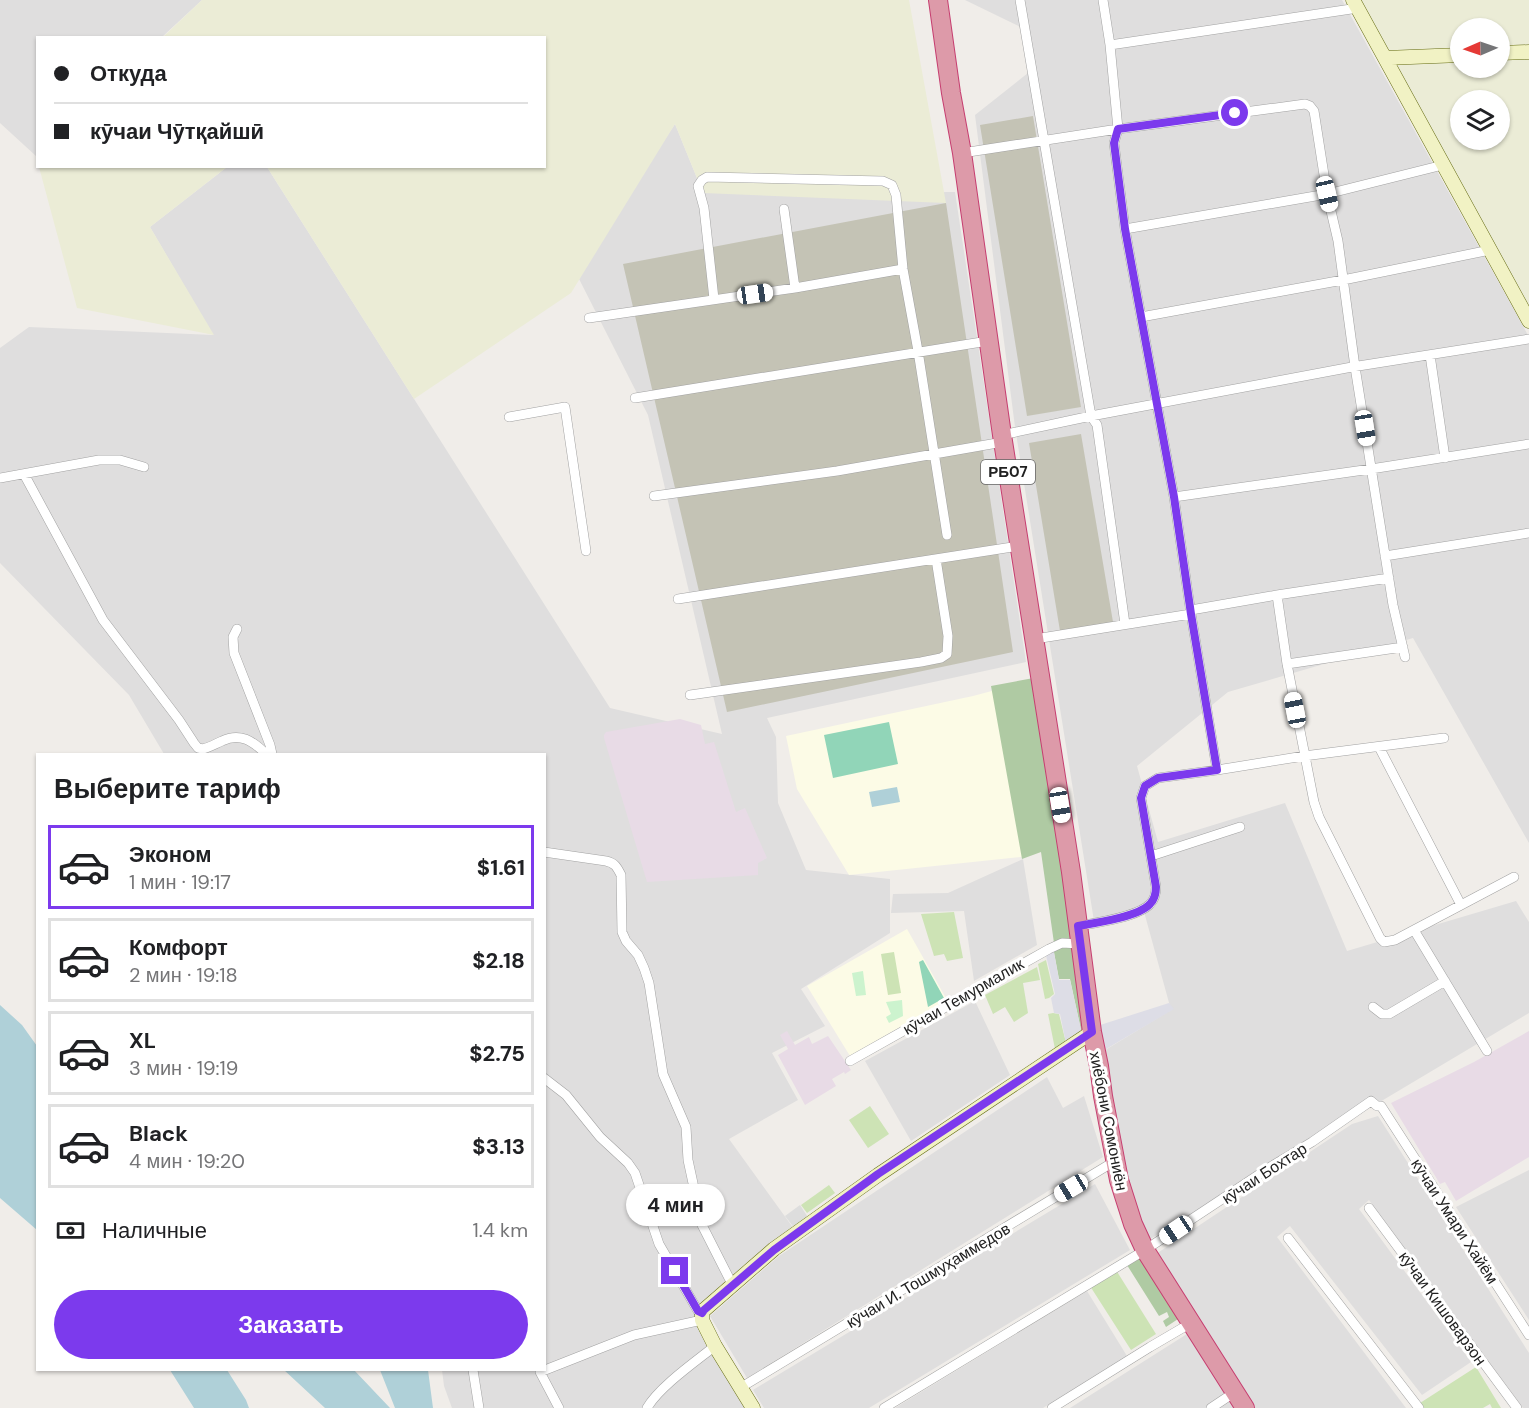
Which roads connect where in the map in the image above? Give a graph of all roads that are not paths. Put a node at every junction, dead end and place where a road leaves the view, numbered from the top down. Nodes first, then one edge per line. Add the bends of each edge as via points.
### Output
1 (938, 0) edge
2 (1020, 0) edge
3 (1103, 0) edge
4 (1355, 4) edge
5 (1110, 45) junction
6 (1529, 52) edge
7 (1510, 53) edge
8 (1450, 55) edge
9 (1385, 58) junction
10 (1118, 129) junction
11 (1044, 140) junction
12 (962, 153) junction
13 (1443, 165) junction
14 (1327, 194) junction
15 (784, 209) dead end
16 (1125, 229) junction
17 (1490, 250) junction
18 (903, 269) junction
19 (1343, 280) junction
20 (795, 288) junction
21 (714, 300) junction
22 (1141, 317) junction
23 (589, 318) dead end
24 (1529, 321) edge
25 (1529, 339) edge
26 (988, 341) junction
27 (918, 351) junction
28 (1430, 355) junction
29 (1355, 367) junction
30 (635, 398) dead end
31 (1157, 404) junction
32 (1090, 416) junction
33 (509, 417) dead end
34 (1002, 438) junction
35 (1529, 444) edge
36 (934, 454) junction
37 (1445, 458) junction
38 (144, 467) dead end
39 (1371, 469) junction
40 (24, 474) junction
41 (0, 478) edge
42 (654, 496) dead end
43 (1174, 497) junction
44 (1529, 533) edge
45 (947, 535) dead end
46 (1019, 546) junction
47 (586, 551) dead end
48 (1385, 556) junction
49 (936, 559) junction
50 (1389, 578) junction
51 (1277, 595) junction
52 (678, 599) dead end
53 (1191, 612) junction
54 (1125, 624) junction
55 (237, 629) dead end
56 (1035, 639) junction
57 (1287, 664) junction
58 (690, 695) dead end
59 (1444, 738) dead end
60 (1379, 747) junction
61 (265, 753) edge
62 (272, 753) edge
63 (1304, 756) junction
64 (1217, 770) junction
65 (1240, 827) dead end
66 (546, 852) edge
67 (1151, 856) junction
68 (1514, 877) dead end
69 (1461, 905) junction
70 (1414, 930) junction
71 (1079, 935) junction
72 (1444, 981) junction
73 (1373, 1007) dead end
74 (1092, 1032) junction
75 (1487, 1051) dead end
76 (850, 1061) dead end
77 (546, 1080) edge
78 (1382, 1106) joint
79 (1113, 1163) junction
80 (1369, 1208) dead end
81 (1288, 1238) dead end
82 (1143, 1252) junction
83 (732, 1284) junction
84 (702, 1317) junction
85 (1188, 1325) junction
86 (1529, 1335) edge
87 (715, 1346) junction
88 (546, 1370) edge
89 (472, 1371) edge
90 (543, 1371) edge
91 (740, 1389) junction
92 (1234, 1399) edge
93 (478, 1408) edge
94 (559, 1408) edge
95 (647, 1408) edge
96 (753, 1408) edge
97 (884, 1408) edge
98 (1052, 1408) edge
99 (1211, 1408) edge
100 (1245, 1408) edge
101 (1419, 1408) edge
102 (1516, 1408) edge

1 - 12 highway, РБ07
2 - 11 street
3 - 5 street
4 - 5 street
4 - 9 street
5 - 10 street
6 - 7 street
8 - 9 street
9 - 13 street
10 - 11 street
10 - 14 street via 1305,104 1314,111
10 - 16 street via 1114,143
11 - 12 street
11 - 32 street
12 - 26 highway, РБ07
13 - 14 street
13 - 17 street
14 - 16 street
14 - 19 street
15 - 20 street
16 - 22 street
17 - 19 street
17 - 24 street
18 - 20 street
18 - 21 street via 892,185 883,181 707,177 698,186
18 - 27 street
19 - 22 street
19 - 29 street
20 - 21 street
21 - 23 street
22 - 31 street
25 - 28 street
26 - 27 street
26 - 34 highway, РБ07
27 - 30 street
27 - 36 street
28 - 29 street
28 - 37 street
29 - 31 street
29 - 39 street
31 - 32 street
31 - 43 street
32 - 34 street
32 - 54 street via 1097,425
33 - 47 street via 565,407
34 - 36 street
34 - 46 highway, РБ07
35 - 37 street
36 - 42 street
36 - 45 street
37 - 39 street
38 - 40 street via 120,460 99,460
39 - 43 street
39 - 48 street
40 - 41 street
40 - 61 street via 102,620 198,748 241,737
43 - 53 street
44 - 48 street
46 - 49 street
46 - 56 highway, РБ07
48 - 50 street
49 - 52 street
49 - 58 street via 948,636 947,654 941,658
50 - 51 street
50 - 57 street via 1404,652
51 - 53 street
51 - 57 street
53 - 54 street
53 - 64 street
54 - 56 street
55 - 62 street via 234,653
56 - 71 highway, РБ07
57 - 63 street
59 - 60 street, кӯчаи Темурмалик
60 - 63 street, кӯчаи Темурмалик
60 - 69 street
63 - 64 street, кӯчаи Темурмалик
63 - 70 street via 1319,817 1380,938 1389,942
64 - 67 street, кӯчаи Темурмалик via 1158,778 1145,786 1141,798
65 - 67 street
66 - 83 street via 612,862 621,875 622,933 638,955 649,984 663,1074 686,1127 688,1160 702,1225
67 - 71 street, кӯчаи Темурмалик via 1156,894 1149,906
68 - 69 street
69 - 70 street
70 - 72 street
71 - 74 highway, РБ07
71 - 76 street, кӯчаи Темурмалик
72 - 73 street via 1389,1014
72 - 75 street
74 - 79 highway, хиёбони Сомониён / РБ07
74 - 83 street via 878,1174
77 - 84 street via 566,1095 600,1137 628,1162 663,1252
78 - 82 street, кӯчаи Бохтар via 1371,1101
78 - 86 street, кӯчаи Умари Хайём
79 - 82 highway, хиёбони Сомониён / РБ07
79 - 91 street, кӯчаи И. Тошмуҳаммедов
80 - 102 street, кӯчаи Кишоварзон
81 - 101 street
82 - 85 highway, хиёбони Сомониён / РБ07
82 - 97 street
83 - 84 street via 704,1310
84 - 87 street
84 - 88 street via 634,1335
85 - 92 highway, хиёбони Сомониён / РБ07
85 - 98 street
87 - 91 street
87 - 95 street via 664,1388
89 - 93 street
90 - 94 street
91 - 96 street
92 - 99 street
92 - 100 highway, хиёбони Сомониён / РБ07

